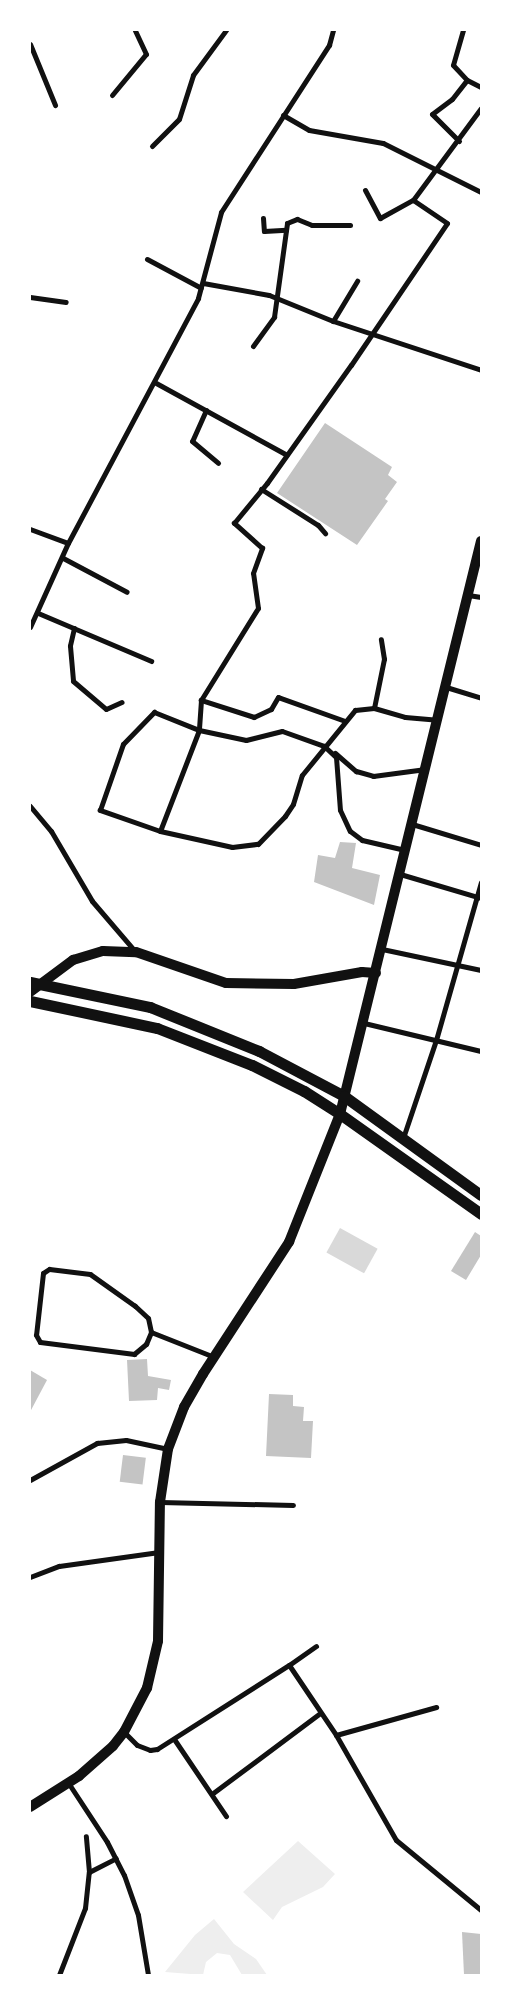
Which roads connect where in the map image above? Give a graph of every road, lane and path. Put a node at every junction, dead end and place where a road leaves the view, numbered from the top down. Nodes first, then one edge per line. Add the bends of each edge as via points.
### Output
1 (135, 30) edge
2 (226, 30) edge
3 (332, 30) edge
4 (464, 30) edge
5 (31, 42) edge
6 (466, 80) junction
7 (481, 87) edge
8 (112, 95) dead end
9 (55, 105) dead end
10 (481, 108) edge
11 (282, 115) junction
12 (459, 141) junction
13 (152, 146) dead end
14 (437, 169) junction
15 (365, 190) dead end
16 (481, 192) edge
17 (413, 200) junction
18 (263, 218) dead end
19 (350, 225) dead end
20 (286, 230) junction
21 (147, 259) dead end
22 (356, 281) dead end
23 (202, 286) junction
24 (30, 297) edge
25 (276, 297) junction
26 (66, 302) dead end
27 (332, 321) junction
28 (373, 334) junction
29 (253, 346) dead end
30 (481, 370) edge
31 (156, 383) junction
32 (206, 410) junction
33 (287, 455) junction
34 (218, 463) dead end
35 (261, 489) junction
36 (30, 530) edge
37 (325, 533) dead end
38 (481, 541) edge
39 (68, 543) junction
40 (63, 558) junction
41 (127, 592) dead end
42 (468, 595) junction
43 (481, 597) edge
44 (38, 613) junction
45 (30, 626) edge
46 (74, 628) junction
47 (381, 639) dead end
48 (151, 660) dead end
49 (446, 687) junction
50 (481, 698) edge
51 (200, 700) junction
52 (122, 702) dead end
53 (374, 708) junction
54 (438, 720) junction
55 (344, 721) junction
56 (198, 730) junction
57 (324, 746) junction
58 (331, 750) junction
59 (426, 769) junction
60 (30, 806) edge
61 (412, 824) junction
62 (160, 832) junction
63 (481, 845) edge
64 (406, 850) junction
65 (400, 874) junction
66 (481, 882) edge
67 (479, 898) edge
68 (382, 950) junction
69 (136, 952) junction
70 (458, 966) junction
71 (481, 970) edge
72 (376, 973) junction
73 (36, 982) edge
74 (30, 992) edge
75 (30, 1001) edge
76 (364, 1023) junction
77 (436, 1040) junction
78 (481, 1051) edge
79 (344, 1096) junction
80 (340, 1114) junction
81 (403, 1138) junction
82 (481, 1195) edge
83 (481, 1214) edge
84 (151, 1332) junction
85 (215, 1357) junction
86 (168, 1449) junction
87 (30, 1480) edge
88 (160, 1502) junction
89 (293, 1504) dead end
90 (159, 1552) junction
91 (30, 1577) edge
92 (316, 1646) dead end
93 (289, 1665) junction
94 (436, 1707) dead end
95 (319, 1714) junction
96 (124, 1732) junction
97 (336, 1735) junction
98 (174, 1739) junction
99 (68, 1784) junction
100 (213, 1793) junction
101 (30, 1807) edge
102 (226, 1816) dead end
103 (86, 1836) dead end
104 (116, 1858) junction
105 (89, 1872) junction
106 (481, 1910) edge
107 (59, 1975) edge
108 (148, 1975) edge

1 - 8 street via 146,54
2 - 13 street via 193,75 179,119
3 - 11 street via 329,45
4 - 6 street via 453,65
5 - 9 street
6 - 7 street
6 - 12 street via 452,99 432,114
10 - 12 street
11 - 14 street via 309,130 383,143
11 - 23 street via 222,212 211,240
12 - 14 street
14 - 16 street
14 - 17 street
15 - 17 street via 380,218
17 - 28 street via 447,223
18 - 20 street via 264,231
19 - 20 street via 312,226 297,219 287,223
20 - 25 street
21 - 23 street
22 - 27 street
23 - 25 street
23 - 31 street
24 - 26 street
25 - 27 street
25 - 29 street via 274,318
27 - 28 street
28 - 30 street
28 - 33 street
31 - 32 street
31 - 39 street
32 - 33 street
32 - 34 street via 192,441
33 - 35 street
35 - 37 street via 318,524
35 - 51 street via 234,523 262,548 253,573 258,608
36 - 39 street
38 - 42 main road
39 - 40 street
40 - 41 street
40 - 44 street
42 - 43 street
42 - 49 main road
44 - 45 street
44 - 46 street
46 - 48 street
46 - 52 street via 70,646 73,681 106,709
47 - 53 street via 384,659
49 - 50 street
49 - 54 main road
51 - 55 street via 254,717 270,709 278,697
51 - 56 street
53 - 54 street via 405,717
53 - 55 street via 355,710
54 - 59 main road
55 - 57 street
56 - 57 street via 246,740 282,731
56 - 62 street
56 - 62 street via 154,712 123,744 100,810
57 - 58 street
57 - 62 street via 302,775 293,804 258,844 232,847
58 - 59 street via 356,771 373,776
58 - 64 street via 338,768 340,810 350,831 362,840
59 - 61 main road
60 - 69 street via 51,831 92,902
61 - 63 street
61 - 64 main road
64 - 65 main road
65 - 67 street
65 - 68 main road
66 - 67 street
67 - 70 street
68 - 70 street
68 - 72 main road
69 - 72 main road via 226,983 294,984 362,972
69 - 73 main road via 103,951 82,956
70 - 71 street
70 - 77 street
72 - 76 main road
73 - 74 main road
73 - 79 highway via 127,1001 210,1029 259,1050
75 - 80 highway via 126,1020 193,1040 304,1091
76 - 77 street
76 - 79 main road
77 - 78 street
77 - 81 street
79 - 80 main road
79 - 81 highway
80 - 83 highway
80 - 85 main road via 289,1242
81 - 82 highway
84 - 84 street via 146,1344 134,1354 40,1342 36,1335 44,1272 90,1274 148,1318
84 - 85 street
85 - 86 main road via 184,1407
86 - 87 street via 126,1440 98,1443
86 - 88 main road
88 - 89 street
88 - 90 main road
90 - 91 street via 59,1566
90 - 96 main road via 159,1619 154,1663 146,1688
92 - 93 street
93 - 95 street
93 - 98 street
94 - 97 street
95 - 97 street
95 - 100 street
96 - 98 street via 137,1745 150,1750
96 - 99 main road via 102,1757
97 - 106 street via 396,1840
98 - 100 street
99 - 101 main road
99 - 104 street
100 - 102 street
103 - 105 street
104 - 105 street
104 - 108 street via 138,1915
105 - 107 street via 81,1925

